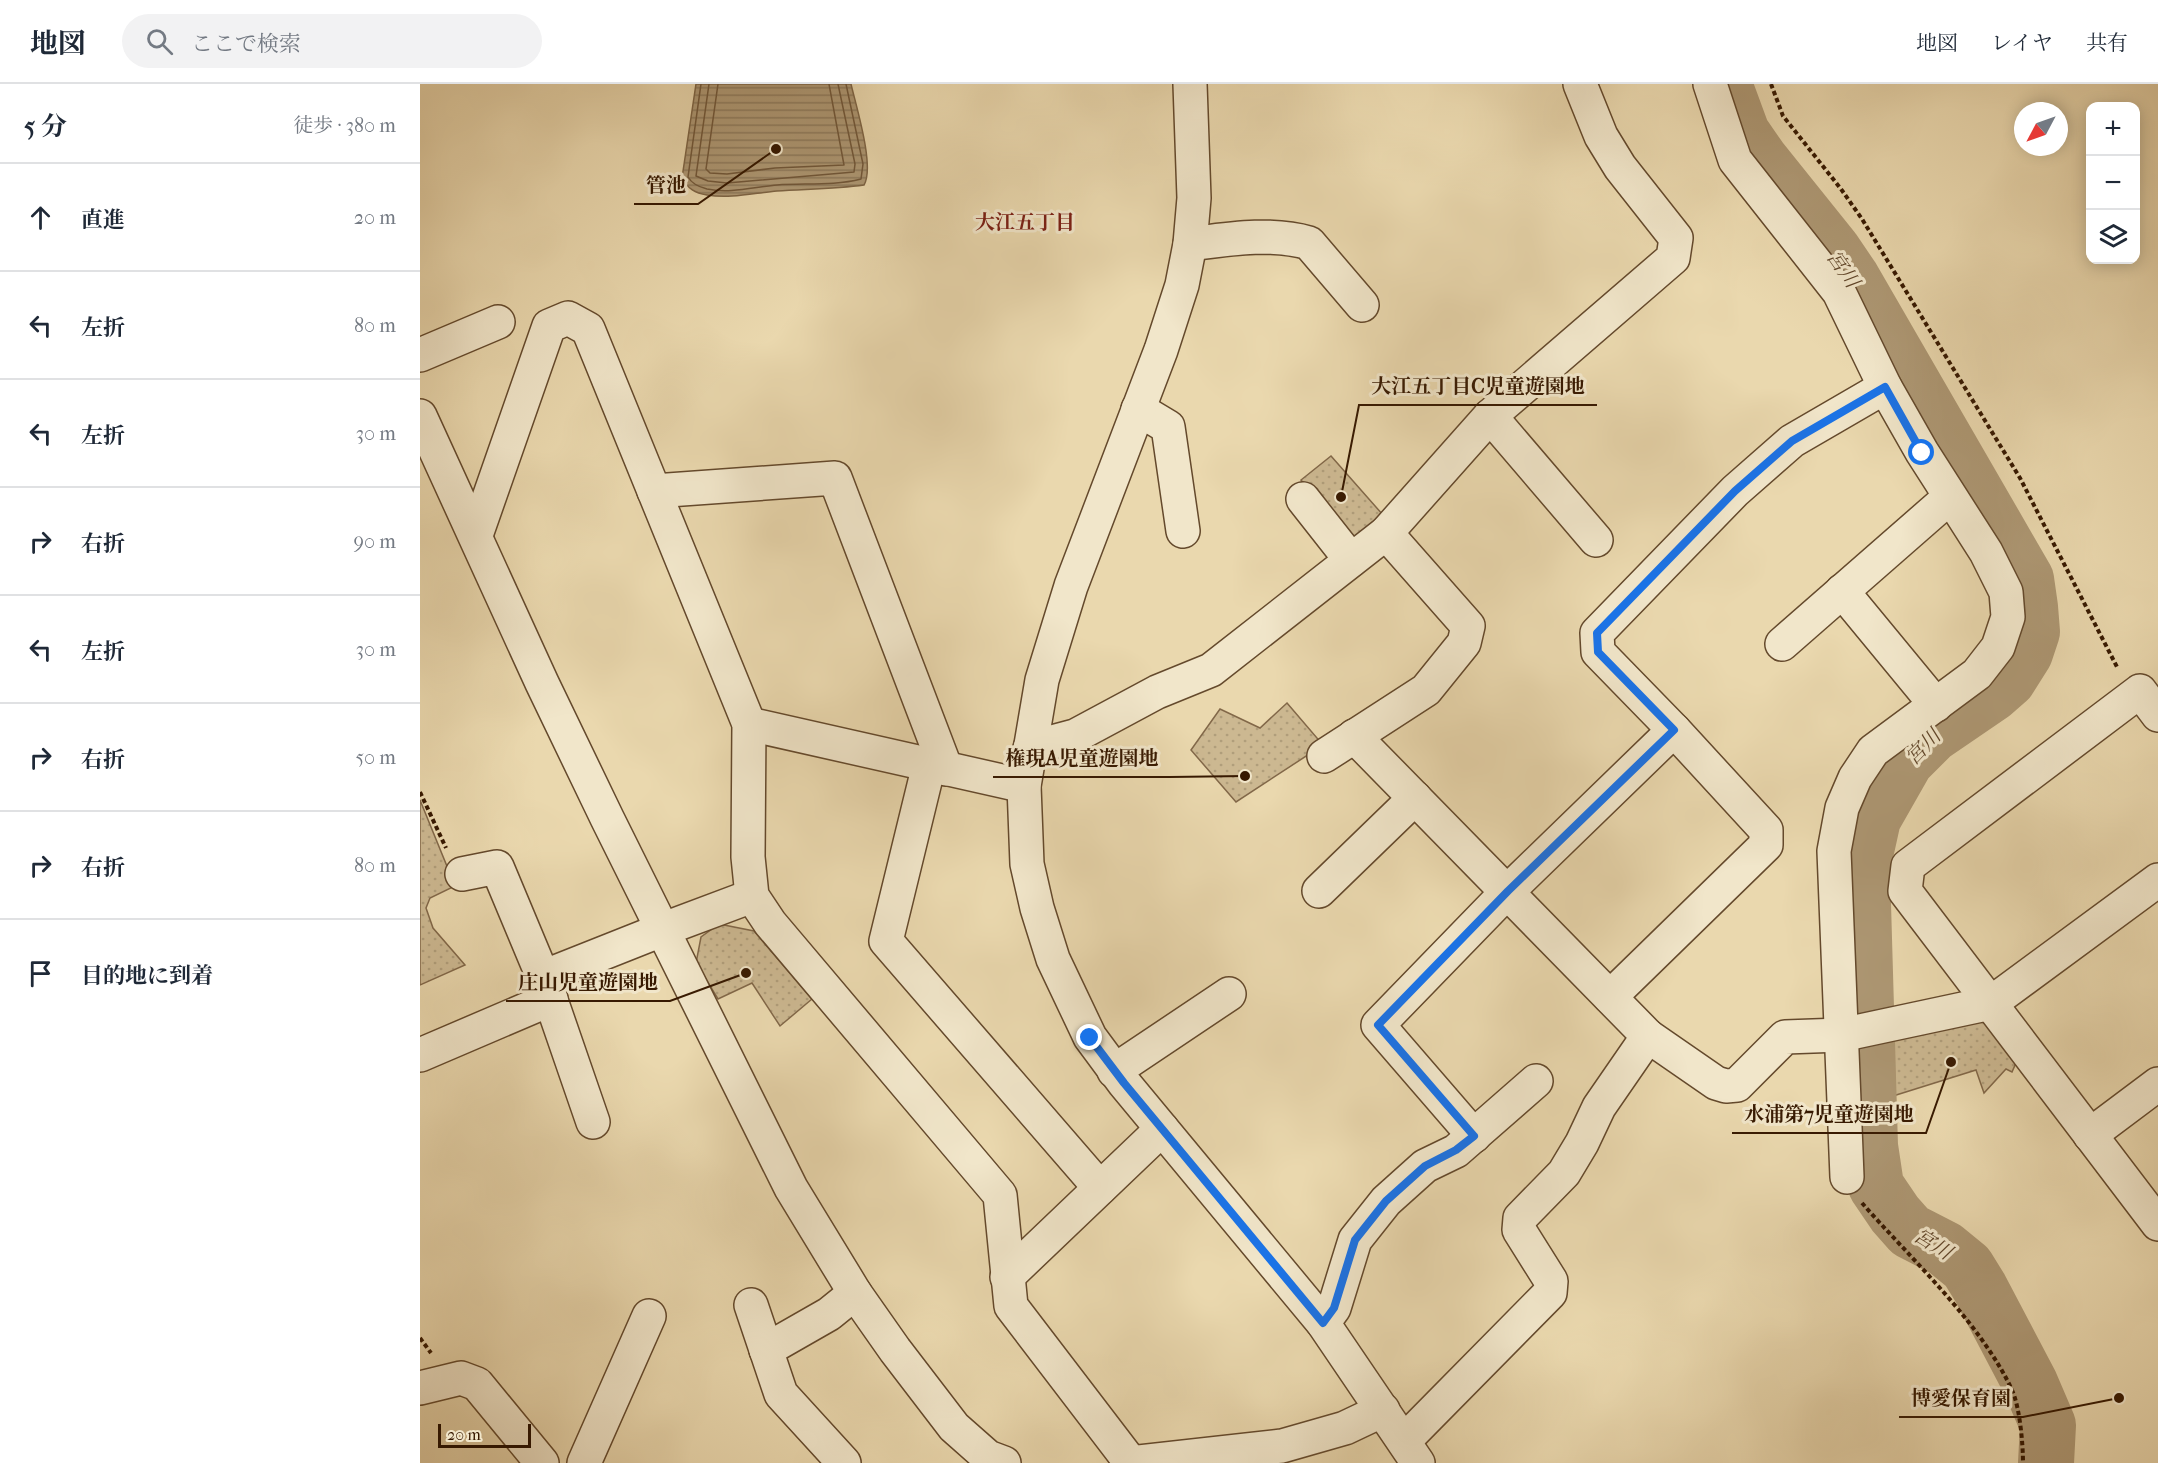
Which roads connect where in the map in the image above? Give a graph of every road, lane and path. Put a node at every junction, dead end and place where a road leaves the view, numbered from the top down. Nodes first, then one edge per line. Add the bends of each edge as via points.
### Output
1 (1190, 84) edge
2 (1580, 84) edge
3 (1710, 84) edge
4 (1771, 84) edge
5 (1190, 244) junction
6 (1362, 305) dead end
7 (498, 322) dead end
8 (420, 355) edge
9 (1885, 387) junction
10 (1138, 409) junction
11 (1490, 416) junction
12 (420, 417) edge
13 (654, 491) junction
14 (1950, 497) junction
15 (1302, 499) dead end
16 (1183, 531) dead end
17 (1386, 533) junction
18 (476, 535) junction
19 (1596, 540) dead end
20 (1351, 560) junction
21 (1842, 591) junction
22 (1782, 644) dead end
23 (2119, 671) dead end
24 (1936, 705) junction
25 (2158, 715) edge
26 (749, 724) junction
27 (1674, 730) junction
28 (1354, 736) junction
29 (1030, 748) junction
30 (1324, 756) dead end
31 (938, 767) junction
32 (1024, 786) junction
33 (420, 792) edge
34 (1415, 798) junction
35 (462, 874) joint
36 (2158, 880) edge
37 (1319, 891) dead end
38 (1508, 891) junction
39 (752, 896) junction
40 (664, 929) junction
41 (547, 988) junction
42 (1229, 994) dead end
43 (1610, 997) junction
44 (1991, 1003) junction
45 (1841, 1035) junction
46 (1648, 1036) junction
47 (420, 1055) edge
48 (1114, 1071) junction
49 (1536, 1081) dead end
50 (2158, 1084) edge
51 (593, 1122) dead end
52 (1162, 1129) junction
53 (2090, 1135) junction
54 (1474, 1136) junction
55 (1847, 1177) joint
56 (1100, 1188) junction
57 (2158, 1224) edge
58 (1007, 1277) junction
59 (855, 1293) junction
60 (751, 1305) dead end
61 (650, 1316) dead end
62 (1323, 1323) junction
63 (766, 1350) junction
64 (420, 1388) edge
65 (1383, 1410) junction
66 (1411, 1452) edge
67 (841, 1462) edge
68 (542, 1463) edge
69 (584, 1463) edge
70 (1004, 1463) edge
71 (1130, 1463) edge
72 (2023, 1463) edge

1 - 5 street via 1194,198
2 - 11 street via 1601,136 1620,167 1676,238 1673,258
3 - 9 street via 1735,160 1839,292
4 - 23 path via 1783,116 1862,219 2020,478
5 - 6 street via 1247,237 1309,243
5 - 10 street via 1182,285
7 - 8 street
9 - 14 street
9 - 27 street via 1792,441 1735,491 1597,633 1598,652
10 - 16 street via 1168,427
10 - 29 street via 1071,586 1042,680
11 - 17 street
11 - 19 street
12 - 18 street
13 - 18 street via 588,329 568,318 549,326
13 - 26 street
13 - 31 street via 835,478
14 - 21 street
14 - 24 street via 1986,552 2006,592 2008,617 1998,647 1977,674
15 - 20 street
17 - 20 street
17 - 28 street via 1468,626 1464,643 1426,690
18 - 40 street via 542,683
20 - 29 street via 1211,670 1157,692 1075,736
21 - 22 street
21 - 24 street
24 - 45 street via 1874,752 1855,778 1842,808 1834,851
25 - 44 street via 2140,691 1908,866 1905,891
26 - 31 street
26 - 39 street via 748,857
27 - 38 street
27 - 43 street via 1766,830 1766,844
28 - 30 street
28 - 34 street
29 - 32 street
31 - 32 street
31 - 56 street via 886,941
32 - 48 street via 1027,864 1053,960 1090,1038
33 - 35 path
34 - 37 street
34 - 38 street
35 - 41 street via 497,867
36 - 44 street
38 - 43 street
38 - 54 street via 1378,1025
39 - 40 street
39 - 58 street via 770,924 1000,1195
40 - 41 street
40 - 59 street via 791,1188
41 - 47 street
41 - 51 street
42 - 48 street
43 - 46 street
44 - 45 street
44 - 53 street
45 - 46 street via 1785,1037 1737,1085 1726,1086
45 - 55 street
46 - 66 street via 1599,1107 1564,1173 1520,1218 1519,1230 1551,1281 1550,1293
48 - 52 street
49 - 54 street
50 - 53 street
52 - 56 street
52 - 62 street
53 - 57 street
54 - 62 street via 1425,1166 1386,1201 1355,1240 1334,1308
55 - 72 path via 1861,1201 1986,1346 2013,1392
56 - 58 street
58 - 71 street via 1011,1306
59 - 63 street via 830,1314
59 - 70 street via 954,1427 988,1457
60 - 63 street
61 - 69 street
62 - 65 street
63 - 67 street via 782,1394
64 - 68 street via 461,1378 477,1384
65 - 66 street
65 - 71 street via 1345,1428 1282,1446

